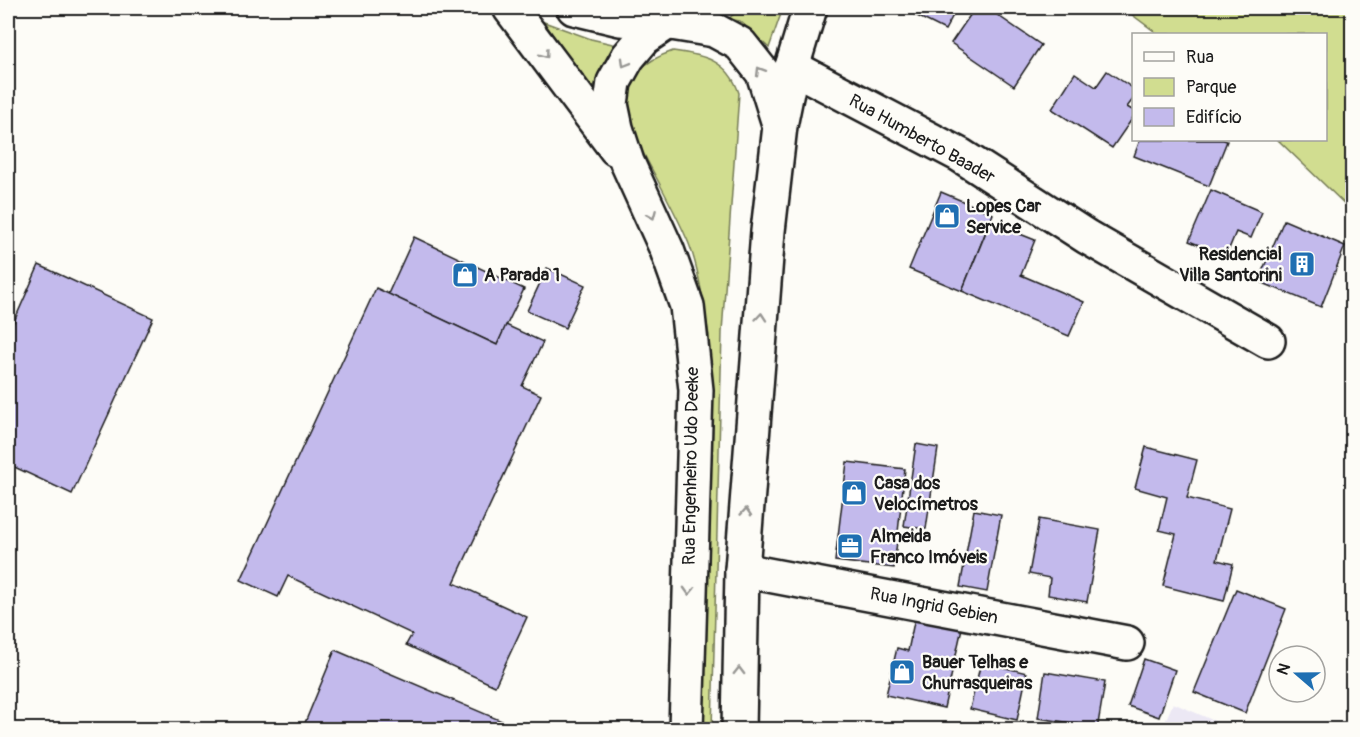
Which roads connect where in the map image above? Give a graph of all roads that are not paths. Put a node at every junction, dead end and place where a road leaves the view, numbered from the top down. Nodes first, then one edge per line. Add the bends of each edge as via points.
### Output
1 (510, 8) edge
2 (574, 8) edge
3 (810, 8) edge
4 (677, 15) edge
5 (792, 67) junction
6 (780, 126) junction
7 (627, 162) junction
8 (1268, 341) dead end
9 (741, 570) junction
10 (1127, 643) dead end
11 (686, 729) edge
12 (739, 729) edge

1 -> 7 main road
2 - 4 main road via 620,19
3 - 5 main road
6 -> 4 main road via 763,73 740,44
4 -> 7 main road, Rua Engenheiro Udo Deeke via 644,38 614,82 611,104
5 - 6 main road
5 - 8 main road, Rua Humberto Baader via 960,156 1087,237
9 -> 6 main road
7 -> 11 main road, Rua Engenheiro Udo Deeke via 667,250 687,306 695,379
9 - 10 main road, Rua Ingrid Gebien
12 -> 9 main road

